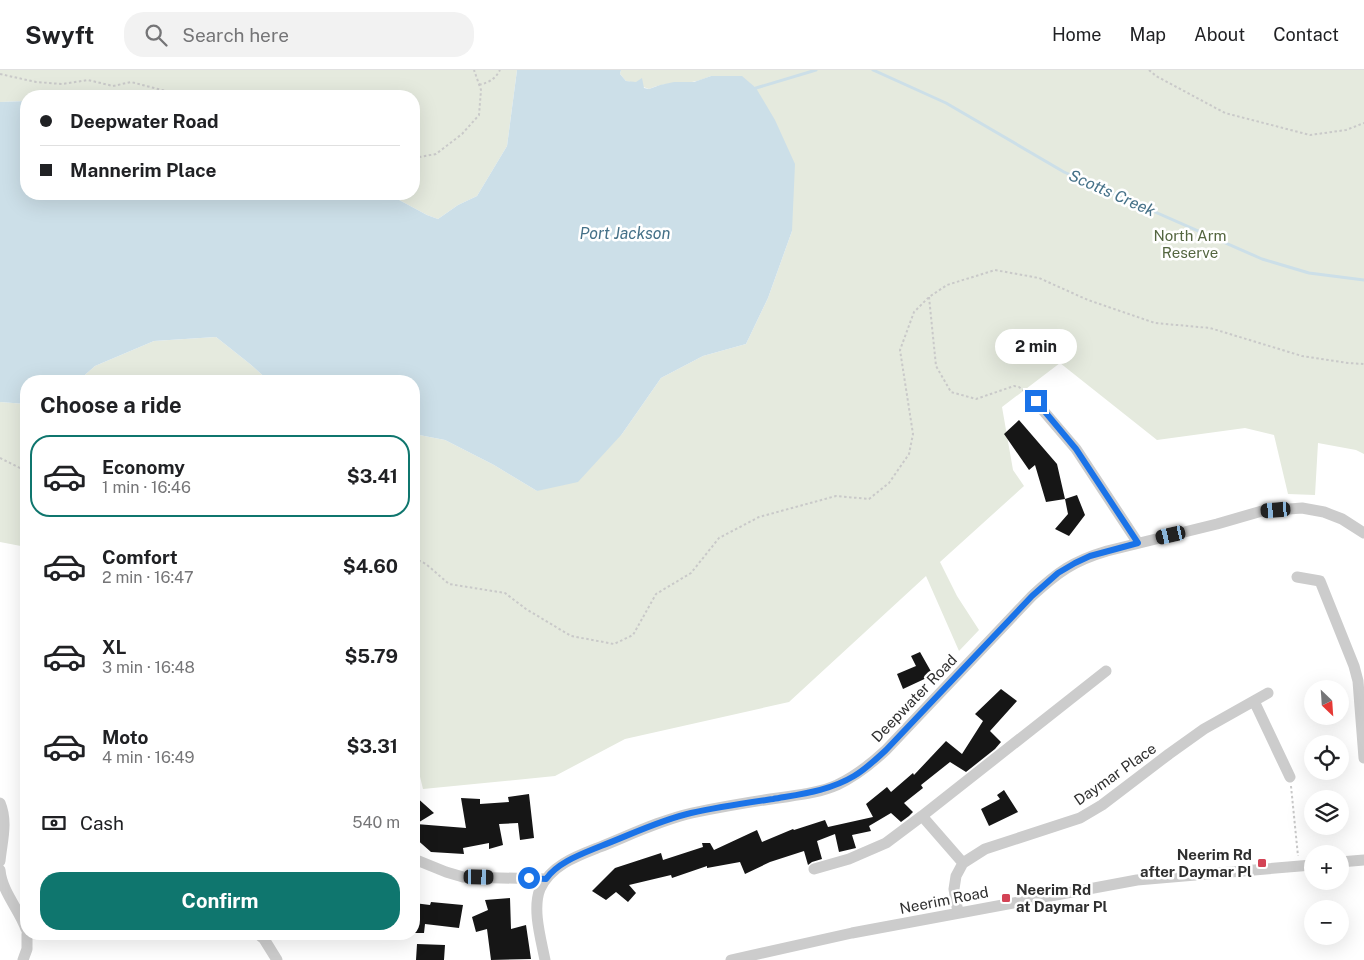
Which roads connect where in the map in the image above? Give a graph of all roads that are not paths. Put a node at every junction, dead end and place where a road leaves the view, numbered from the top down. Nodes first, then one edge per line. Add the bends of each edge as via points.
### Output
1 (1036, 401) road end
2 (1364, 533) edge
3 (1138, 543) junction
4 (1297, 577) dead end
5 (1106, 671) dead end
6 (1268, 693) dead end
7 (1254, 701) junction
8 (1364, 758) edge
9 (1290, 777) road end
10 (0, 803) edge
11 (922, 816) junction
12 (1364, 860) edge
13 (0, 861) edge
14 (420, 861) edge
15 (1349, 861) edge
16 (963, 864) junction
17 (1304, 866) edge
18 (814, 869) dead end
19 (0, 870) edge
20 (546, 879) junction
21 (958, 913) junction
22 (20, 915) edge
23 (27, 940) edge
24 (265, 940) edge
25 (24, 960) edge
26 (277, 960) edge
27 (545, 960) edge
28 (731, 960) edge

1 - 3 street via 1076,449
2 - 3 street, Deepwater Road via 1342,519 1302,508 1262,512
3 - 20 street, Deepwater Road via 1090,556 1058,573 1032,596 886,750 854,776 808,793 676,817 560,865
4 - 8 street via 1320,581 1354,666 1360,698
5 - 11 street
6 - 7 street, Daymar Place
7 - 9 street
7 - 16 street, Daymar Place via 1204,729 1080,818 985,849
10 - 13 street via 5,828
11 - 16 street
11 - 18 street via 886,843
12 - 15 street
14 - 20 street via 463,877
16 - 21 street via 956,876 954,890
17 - 21 street, Neerim Road via 1137,880
19 - 22 street via 5,888
20 - 27 street, Deepwater Road via 537,905
21 - 28 street, Neerim Road
23 - 25 street
24 - 26 street

